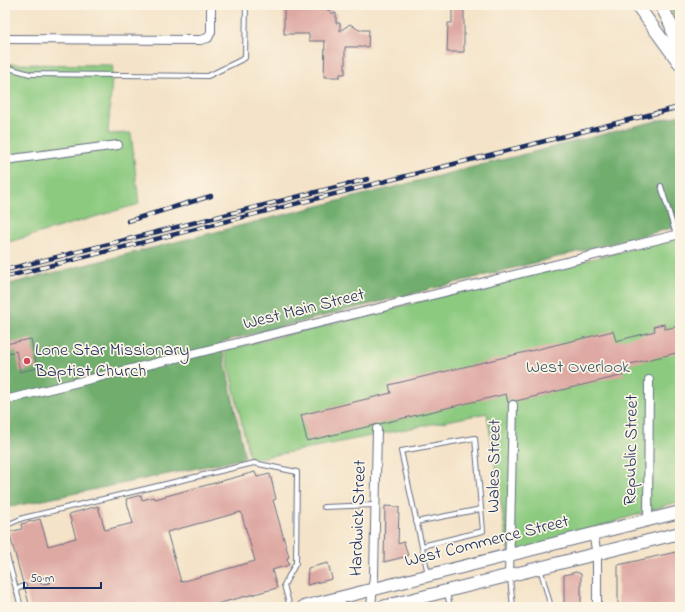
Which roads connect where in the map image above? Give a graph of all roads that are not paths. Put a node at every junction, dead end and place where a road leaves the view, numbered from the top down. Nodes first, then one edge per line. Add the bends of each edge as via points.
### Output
1 (211, 5) edge
2 (246, 5) edge
3 (637, 5) edge
4 (661, 5) edge
5 (5, 39) edge
6 (680, 64) edge
7 (5, 67) edge
8 (118, 146) dead end
9 (5, 160) edge
10 (661, 186) dead end
11 (678, 235) edge
12 (649, 380) dead end
13 (5, 400) edge
14 (512, 405) dead end
15 (378, 429) dead end
16 (375, 505) junction
17 (324, 507) dead end
18 (482, 509) junction
19 (680, 512) edge
20 (648, 520) junction
21 (416, 522) junction
22 (5, 531) edge
23 (680, 533) edge
24 (593, 534) junction
25 (422, 546) junction
26 (5, 549) edge
27 (596, 554) junction
28 (509, 555) junction
29 (539, 568) junction
30 (428, 576) junction
31 (509, 576) junction
32 (48, 580) dead end
33 (42, 581) dead end
34 (24, 586) dead end
35 (16, 588) junction
36 (372, 590) junction
37 (447, 590) junction
38 (21, 607) edge
39 (290, 607) edge
40 (303, 607) edge
41 (371, 607) edge
42 (382, 607) edge
43 (450, 607) edge
44 (513, 607) edge
45 (551, 607) edge
46 (598, 607) edge

1 - 5 street via 211,32 208,38 200,40
2 - 7 lane via 245,58 208,76 30,74
3 - 6 main road
4 - 6 main road via 671,25
8 - 9 street
10 - 11 lane
11 - 13 street, West Main Street
12 - 20 street, Republic Street
14 - 28 street, Wales Street
15 - 16 street, Hardwick Street
16 - 17 lane
16 - 36 street, Hardwick Street
18 - 21 lane
18 - 21 lane via 475,438 401,451
18 - 25 lane via 484,531
19 - 20 main road, West Commerce Street
20 - 24 main road, West Commerce Street
21 - 25 lane
22 - 39 lane via 7,525 23,518 254,463 297,472 296,563 284,585
23 - 27 main road, West Commerce Street
24 - 27 street
24 - 28 main road, West Commerce Street
25 - 30 lane
26 - 35 lane
27 - 29 main road, West Commerce Street
27 - 46 street
28 - 30 main road, West Commerce Street
28 - 31 street, Wales Street
29 - 31 main road, West Commerce Street
29 - 45 lane
30 - 36 main road, West Commerce Street
31 - 37 main road, West Commerce Street
31 - 44 lane
32 - 33 lane
34 - 35 lane
35 - 38 lane
36 - 40 main road, West Commerce Street
36 - 41 street, Hardwick Street
37 - 42 main road, West Commerce Street
37 - 43 lane

